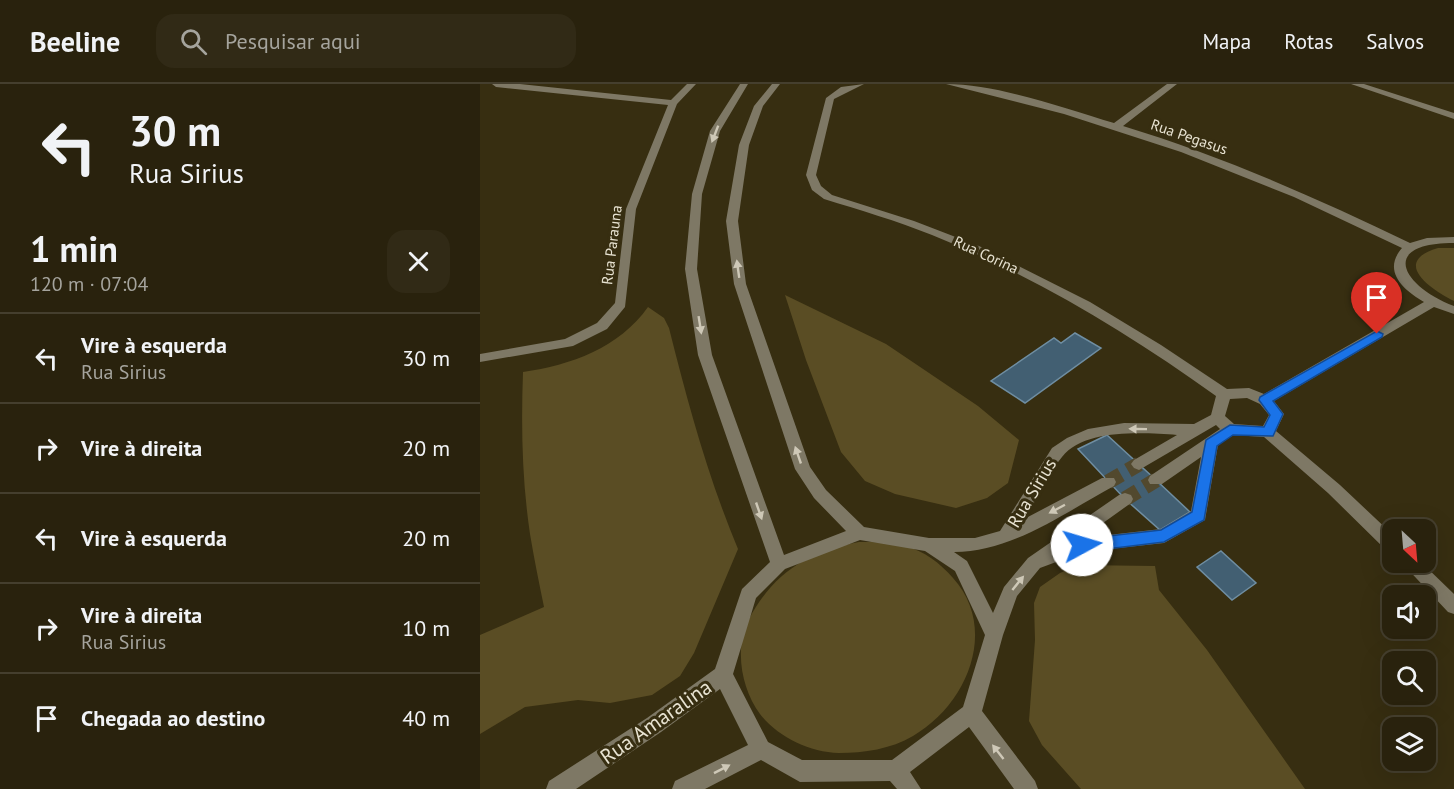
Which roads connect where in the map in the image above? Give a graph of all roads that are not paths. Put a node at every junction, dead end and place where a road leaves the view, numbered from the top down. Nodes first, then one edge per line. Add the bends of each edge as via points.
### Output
1 (496, 84) edge
2 (692, 84) edge
3 (744, 84) edge
4 (776, 84) edge
5 (860, 84) edge
6 (950, 84) edge
7 (1173, 84) edge
8 (1355, 84) edge
9 (673, 103) junction
10 (1454, 116) edge
11 (1115, 127) junction
12 (1454, 240) edge
13 (1408, 247) junction
14 (1433, 302) junction
15 (1454, 310) edge
16 (480, 358) edge
17 (1224, 394) junction
18 (1265, 400) junction
19 (1217, 418) junction
20 (1230, 429) junction
21 (1197, 430) junction
22 (1268, 432) junction
23 (1211, 444) junction
24 (1139, 464) tunnel mouth
25 (1156, 480) tunnel mouth
26 (1108, 482) tunnel mouth
27 (1125, 499) tunnel mouth
28 (859, 533) junction
29 (1382, 535) edge
30 (1006, 536) junction
31 (929, 544) junction
32 (1034, 563) junction
33 (779, 564) junction
34 (1420, 573) edge
35 (1454, 606) edge
36 (994, 635) junction
37 (723, 675) junction
38 (971, 713) junction
39 (761, 749) junction
40 (895, 770) junction
41 (557, 789) edge
42 (683, 789) edge
43 (910, 789) edge
44 (1027, 789) edge

1 - 9 street
2 - 9 street, Rua Parauna
3 -> 33 street via 715,131 696,194 691,269 705,355
28 -> 4 street via 820,494 803,470 740,284 732,221 744,145 759,106
5 - 17 street, Rua Corina via 830,98 811,175 816,188 828,197 935,232 1002,261 1064,294
6 - 11 street, Rua Pegasus
7 - 11 street
8 - 10 street
9 - 16 street, Rua Parauna via 631,209 621,304 602,326 568,343
11 - 13 street, Rua Pegasus via 1270,182
12 - 13 street via 1423,241
13 - 14 street via 1399,266 1404,278
14 - 15 street
14 - 18 street
17 - 18 street via 1249,393
17 - 19 street
18 - 22 street via 1277,414
19 - 20 street
19 - 21 street
20 - 22 street
20 - 23 street
21 - 24 street
21 -> 30 street, Rua Sirius via 1109,428 1068,442 1057,452
22 - 29 street
23 - 25 street
23 - 32 street via 1199,515 1164,536 1082,545
26 -> 30 street, Rua Sirius
27 - 32 street
28 - 31 street, Rua Sirius
28 - 33 street
30 - 31 street, Rua Sirius via 975,545
31 - 36 street via 961,566
36 -> 32 street via 1010,592
33 - 37 street via 748,594
34 - 35 street
36 - 38 street
37 - 39 street
37 - 41 street, Rua Amaralina
38 - 40 street
44 -> 38 street
39 - 40 street via 800,771
42 -> 39 street
40 - 43 street

